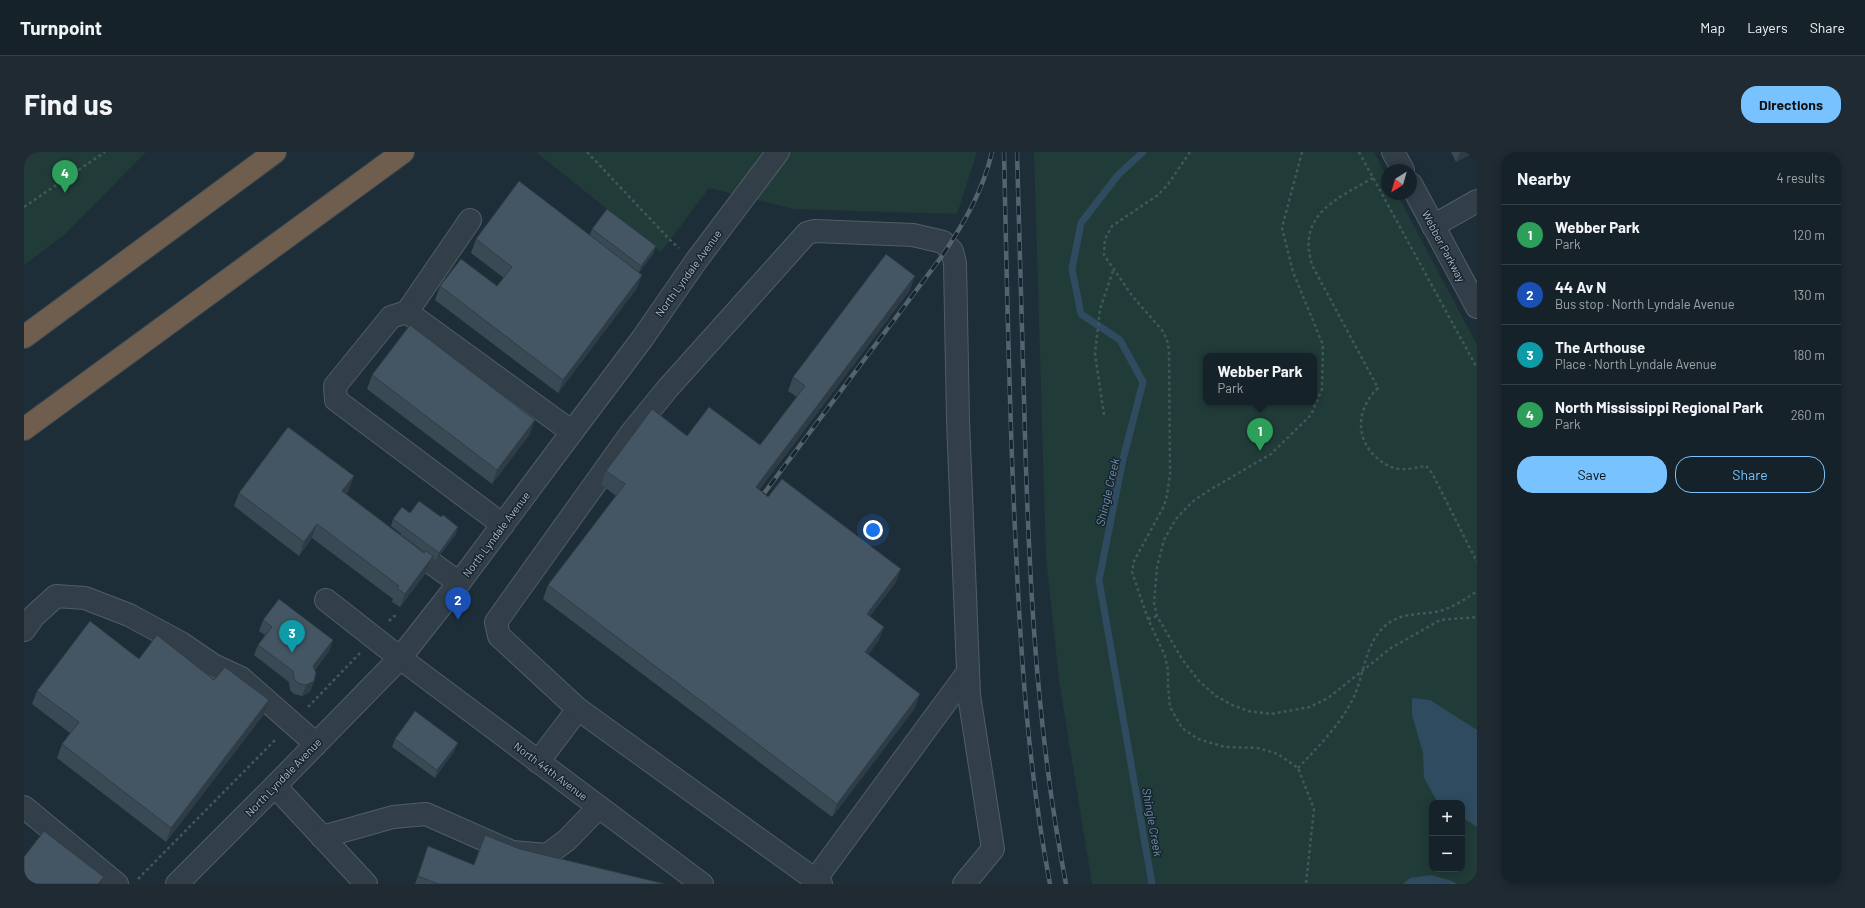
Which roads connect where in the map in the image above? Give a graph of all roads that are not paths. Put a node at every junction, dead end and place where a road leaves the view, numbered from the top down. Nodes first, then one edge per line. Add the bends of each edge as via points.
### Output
1 (275, 152) edge
2 (403, 152) edge
3 (778, 152) edge
4 (1393, 152) edge
5 (1400, 164) edge
6 (1417, 195) edge
7 (1477, 202) edge
8 (470, 220) dead end
9 (1434, 226) junction
10 (1477, 307) edge
11 (407, 312) junction
12 (24, 337) edge
13 (24, 430) edge
14 (572, 432) junction
15 (503, 525) junction
16 (389, 532) edge
17 (459, 583) junction
18 (326, 600) dead end
19 (24, 630) edge
20 (400, 658) junction
21 (968, 672) junction
22 (578, 709) junction
23 (316, 744) junction
24 (538, 762) junction
25 (275, 786) junction
26 (599, 807) junction
27 (24, 808) edge
28 (322, 837) junction
29 (816, 883) edge
30 (117, 884) edge
31 (177, 884) edge
32 (366, 884) edge
33 (702, 884) edge
34 (964, 884) edge

1 - 12 highway
2 - 13 highway
3 - 14 street, North Lyndale Avenue
4 - 5 street
6 - 9 street, Webber Parkway
7 - 9 street
8 - 11 street
9 - 10 street, Webber Parkway
11 - 14 street
11 - 15 street via 391,317 335,386 336,400
14 - 15 street, North Lyndale Avenue
15 - 17 street, North Lyndale Avenue
16 - 17 street
17 - 20 street, North Lyndale Avenue
18 - 20 street, North 44th Avenue
19 - 23 street via 34,616 56,596 85,598 128,615 181,643 213,665 241,678
20 - 23 street, North Lyndale Avenue
20 - 24 street, North 44th Avenue
21 - 22 street via 955,263 952,251 943,242 913,235 815,231 807,233 668,388 632,432 496,622 499,636
21 - 29 street
21 - 34 street via 969,695 992,849
22 - 24 street
22 - 29 street
23 - 25 street, North Lyndale Avenue
24 - 26 street, North 44th Avenue
25 - 28 street
25 - 31 street, North Lyndale Avenue
26 - 28 street via 567,840 547,855 512,852 426,814 393,817
26 - 33 street, North 44th Avenue
27 - 30 street
28 - 32 street

